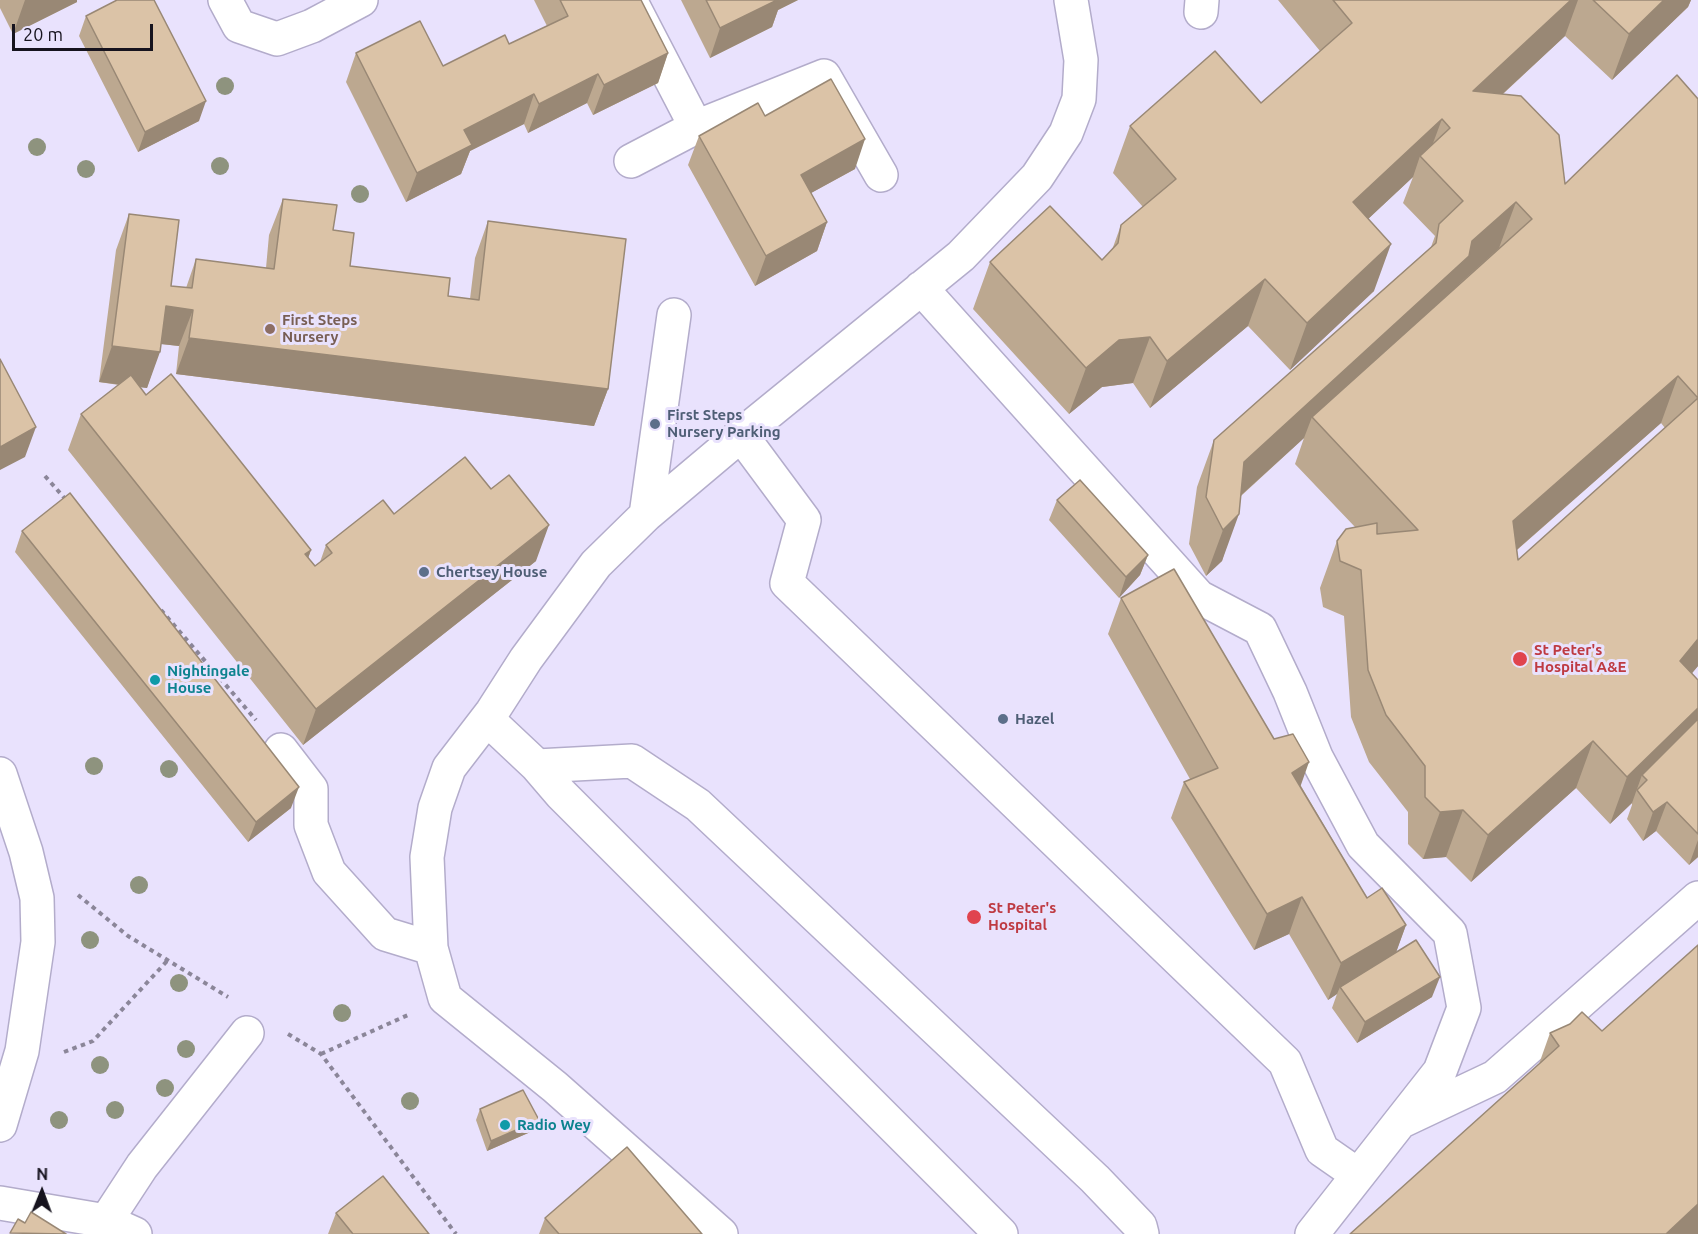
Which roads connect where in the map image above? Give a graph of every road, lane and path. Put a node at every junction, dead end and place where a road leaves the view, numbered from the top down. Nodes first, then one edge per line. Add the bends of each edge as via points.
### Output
1 (225, 0) edge
2 (361, 0) edge
3 (630, 0) edge
4 (1071, 0) edge
5 (696, 127) junction
6 (631, 161) dead end
7 (881, 175) dead end
8 (921, 288) junction
9 (674, 315) dead end
10 (741, 435) junction
11 (45, 476) dead end
12 (76, 511) edge
13 (646, 515) junction
14 (160, 609) edge
15 (487, 718) junction
16 (282, 750) joint
17 (537, 766) junction
18 (0, 774) edge
19 (77, 894) dead end
20 (1698, 898) edge
21 (431, 948) junction
22 (168, 960) junction
23 (445, 998) junction
24 (233, 1000) dead end
25 (281, 1029) dead end
26 (247, 1033) dead end
27 (22, 1051) junction
28 (321, 1054) junction
29 (1400, 1122) junction
30 (0, 1125) edge
31 (1358, 1175) junction
32 (0, 1203) edge
33 (120, 1228) edge
34 (456, 1234) edge
35 (721, 1234) edge
36 (1001, 1234) edge
37 (1142, 1234) edge
38 (1312, 1234) edge

1 - 2 street via 238,26 277,39
3 - 5 street
4 - 8 street via 1081,60 1079,99 1066,133 1037,177 961,256
5 - 6 street
5 - 7 street via 824,76
8 - 10 street
8 - 29 street via 1199,597 1260,629 1316,757 1363,845 1450,933 1464,1008 1440,1071
9 - 13 street
10 - 13 street
10 - 31 street via 804,520 788,583 1285,1062 1322,1150
11 - 12 path
13 - 15 street via 596,564 525,659
14 - 16 path
15 - 17 street
15 - 21 street via 449,768 435,808 427,857
16 - 21 street via 311,789 311,825 329,872 386,934
17 - 36 street
17 - 37 street via 632,761 698,805 1095,1179 1140,1226
18 - 27 street via 37,898 38,942
19 - 22 path via 128,936
20 - 29 street via 1495,1077
21 - 23 street
22 - 24 path
22 - 27 path via 93,1041 65,1052
23 - 28 path
23 - 35 street via 555,1088
25 - 28 path
26 - 33 street via 142,1166
27 - 30 street
28 - 34 path
29 - 31 street
31 - 38 street
32 - 33 street

